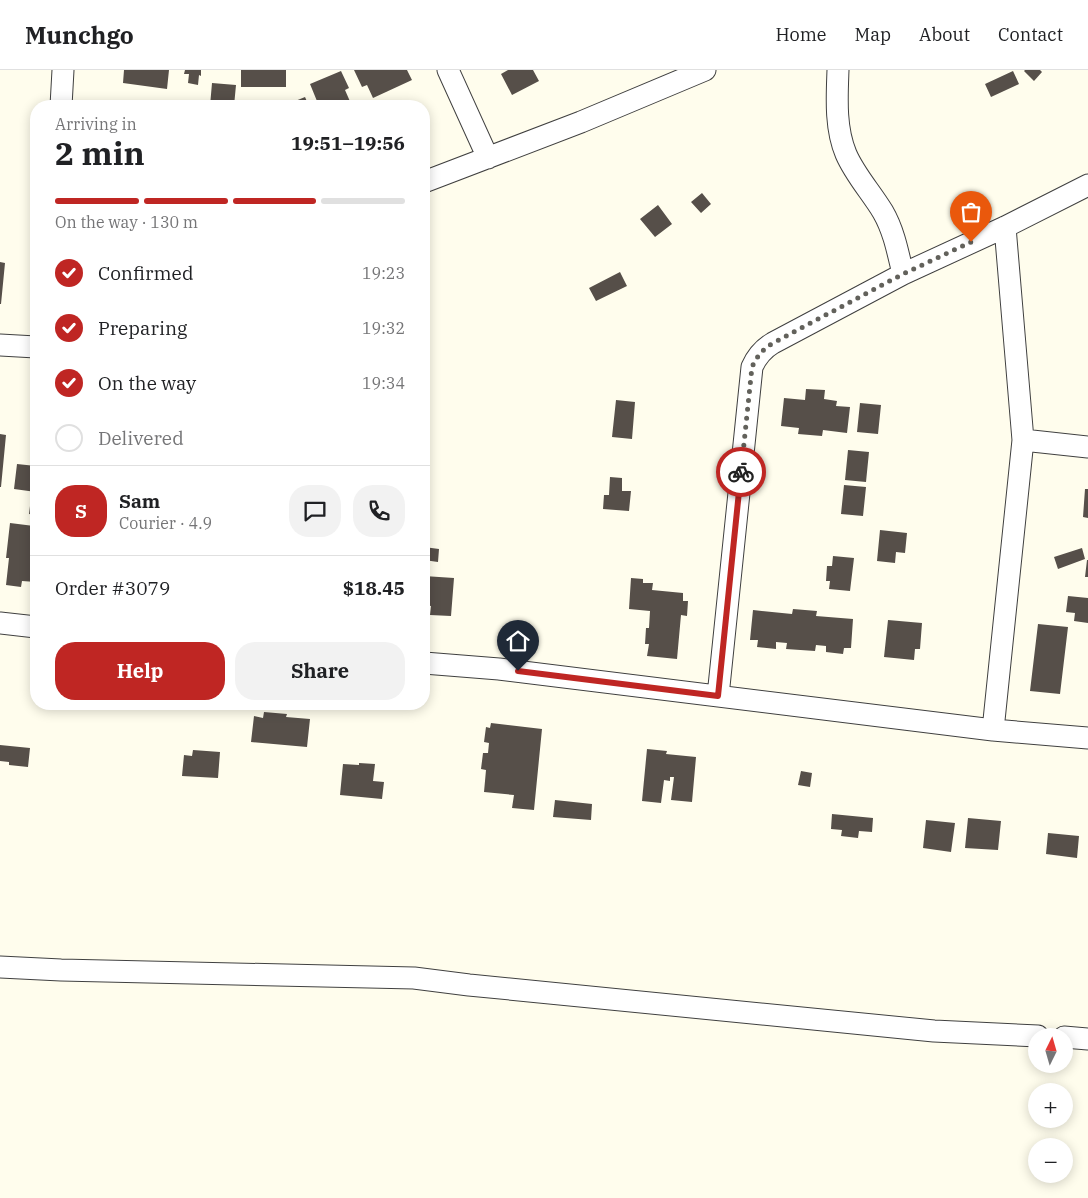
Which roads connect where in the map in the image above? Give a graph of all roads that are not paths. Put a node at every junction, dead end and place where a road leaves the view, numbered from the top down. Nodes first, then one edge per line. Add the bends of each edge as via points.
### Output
1 (63, 70) edge
2 (448, 70) edge
3 (705, 70) edge
4 (838, 70) edge
5 (61, 100) edge
6 (488, 158) junction
7 (430, 180) edge
8 (1088, 185) edge
9 (1005, 227) junction
10 (903, 274) junction
11 (0, 345) edge
12 (30, 347) edge
13 (1024, 440) junction
14 (1088, 447) edge
15 (0, 623) edge
16 (30, 626) edge
17 (430, 664) edge
18 (718, 696) junction
19 (993, 730) junction
20 (1088, 738) edge
21 (0, 967) edge
22 (1028, 1035) edge
23 (1073, 1038) edge
24 (1088, 1039) edge

1 - 5 street
2 - 6 street
3 - 6 street
4 - 10 street via 838,124 846,153 884,213
6 - 7 street
8 - 9 street
9 - 10 street
9 - 13 street
10 - 18 street via 773,343 755,360
11 - 12 street
13 - 14 street
13 - 19 street
15 - 16 street
17 - 18 street via 500,669
18 - 19 street
19 - 20 street
21 - 22 street via 414,978 924,1030
23 - 24 street

